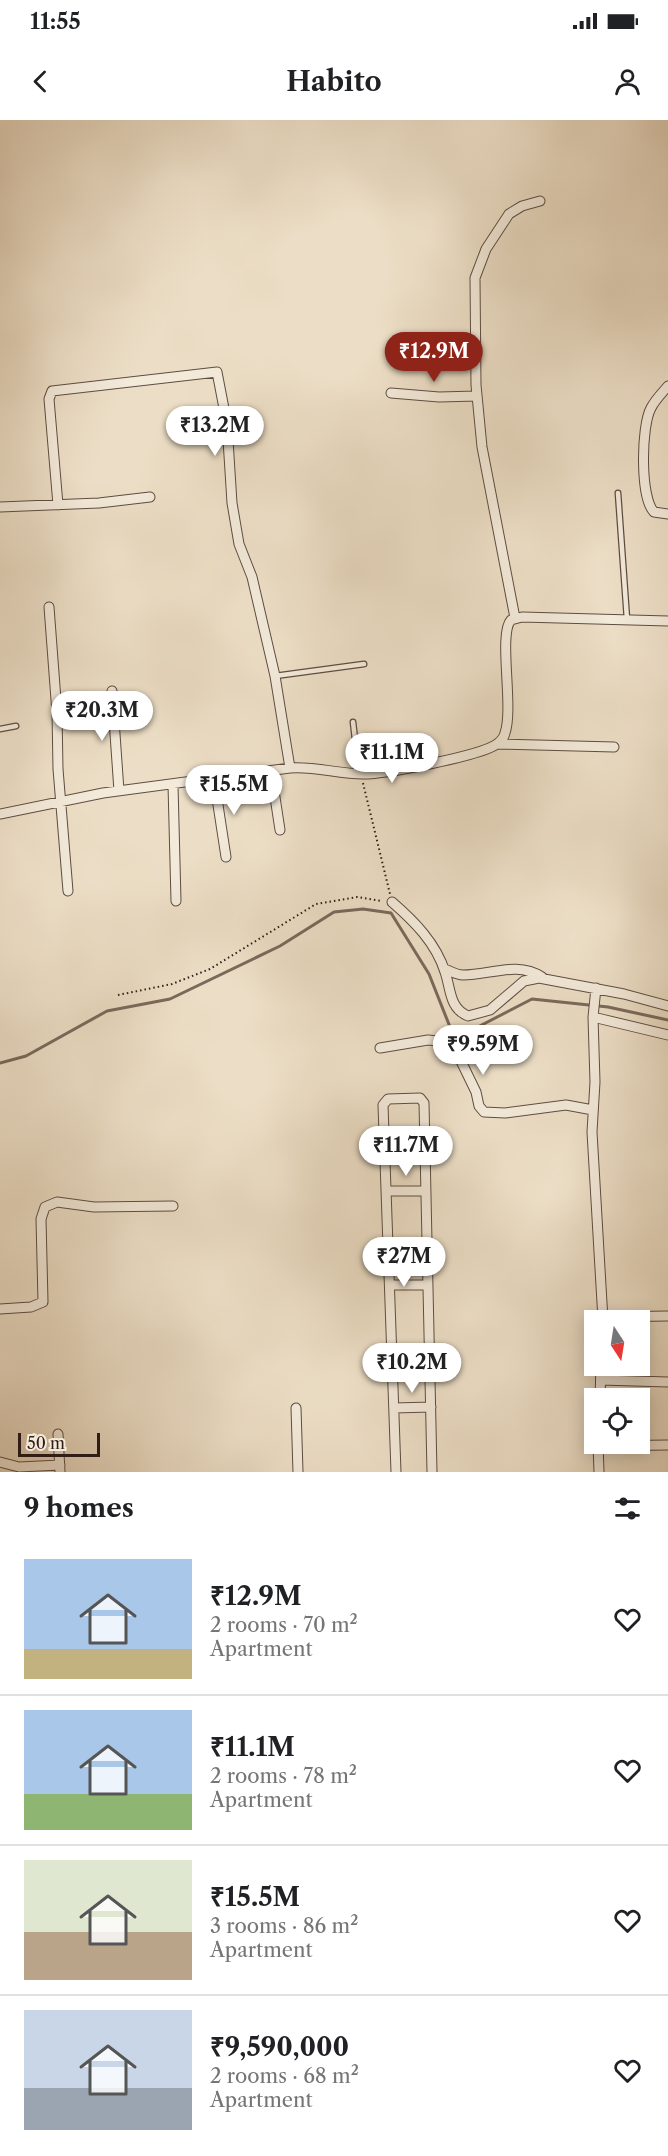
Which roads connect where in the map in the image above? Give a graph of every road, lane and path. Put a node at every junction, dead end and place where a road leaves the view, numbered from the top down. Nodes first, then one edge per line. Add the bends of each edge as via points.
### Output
1 (540, 201) dead end
2 (668, 386) edge
3 (391, 393) dead end
4 (477, 396) junction
5 (618, 493) dead end
6 (150, 497) dead end
7 (58, 505) junction
8 (0, 507) edge
9 (668, 514) edge
10 (49, 608) dead end
11 (515, 618) junction
12 (627, 620) junction
13 (668, 621) edge
14 (364, 664) dead end
15 (275, 676) junction
16 (112, 691) dead end
17 (353, 722) dead end
18 (16, 726) dead end
19 (0, 729) edge
20 (497, 744) junction
21 (614, 747) dead end
22 (290, 768) junction
23 (271, 771) junction
24 (360, 774) junction
25 (214, 779) junction
26 (173, 785) junction
27 (119, 791) junction
28 (62, 801) junction
29 (0, 814) edge
30 (280, 830) dead end
31 (226, 857) dead end
32 (68, 891) dead end
33 (176, 901) dead end
34 (392, 902) junction
35 (445, 969) junction
36 (547, 980) junction
37 (595, 990) junction
38 (118, 995) dead end
39 (668, 1006) edge
40 (592, 1015) junction
41 (668, 1035) edge
42 (380, 1048) dead end
43 (593, 1110) junction
44 (386, 1191) junction
45 (426, 1191) junction
46 (173, 1206) dead end
47 (390, 1285) junction
48 (428, 1285) junction
49 (0, 1309) edge
50 (603, 1310) edge
51 (668, 1316) edge
52 (650, 1317) edge
53 (430, 1372) junction
54 (394, 1373) junction
55 (601, 1376) edge
56 (601, 1380) junction
57 (668, 1382) edge
58 (601, 1388) edge
59 (431, 1407) junction
60 (296, 1408) dead end
61 (394, 1408) junction
62 (58, 1434) dead end
63 (650, 1445) edge
64 (668, 1445) edge
65 (598, 1454) edge
66 (0, 1462) edge
67 (60, 1468) edge
68 (297, 1472) edge
69 (396, 1472) edge
70 (432, 1472) edge
71 (599, 1472) edge

1 - 4 street via 509,214 477,270
2 - 9 street via 651,407 644,437 648,502 654,512
3 - 4 street
4 - 11 street via 484,462
5 - 12 lane
6 - 7 street
7 - 8 street
7 - 15 street via 49,399 52,391 217,372 227,424 239,544 251,571
10 - 28 street
11 - 12 street
11 - 20 street via 508,622 506,634 508,715 503,738
12 - 13 street
14 - 15 lane
15 - 22 street
16 - 27 street
17 - 24 lane
18 - 19 lane
20 - 21 street
20 - 24 street via 473,753
22 - 23 street
22 - 24 street
23 - 25 street
23 - 30 street
24 - 34 path
25 - 26 street
25 - 31 street
26 - 27 street
26 - 33 street
27 - 28 street
28 - 29 street
28 - 32 street
34 - 35 street via 420,929
34 - 38 path via 357,897 316,904 210,969 172,984
35 - 36 street via 463,975 527,970
35 - 36 street via 454,1005 468,1016 490,1010 524,981
36 - 37 street
37 - 39 street
37 - 40 street
40 - 41 street
40 - 43 street
42 - 43 street via 428,1040 448,1042 484,1112 566,1105
43 - 50 street
44 - 45 street
44 - 45 street via 383,1104 388,1099 420,1098 424,1103
44 - 47 street
45 - 48 street
46 - 49 street via 94,1207 63,1202 47,1205 41,1219 42,1302 31,1307
47 - 48 street
47 - 54 street
48 - 53 street
51 - 52 street
53 - 54 street
53 - 59 street
54 - 61 street
55 - 56 street
56 - 57 street
56 - 58 street
59 - 61 street
59 - 70 street
60 - 68 street
61 - 69 street
62 - 67 street
63 - 64 street
65 - 71 street
66 - 67 street via 12,1467

